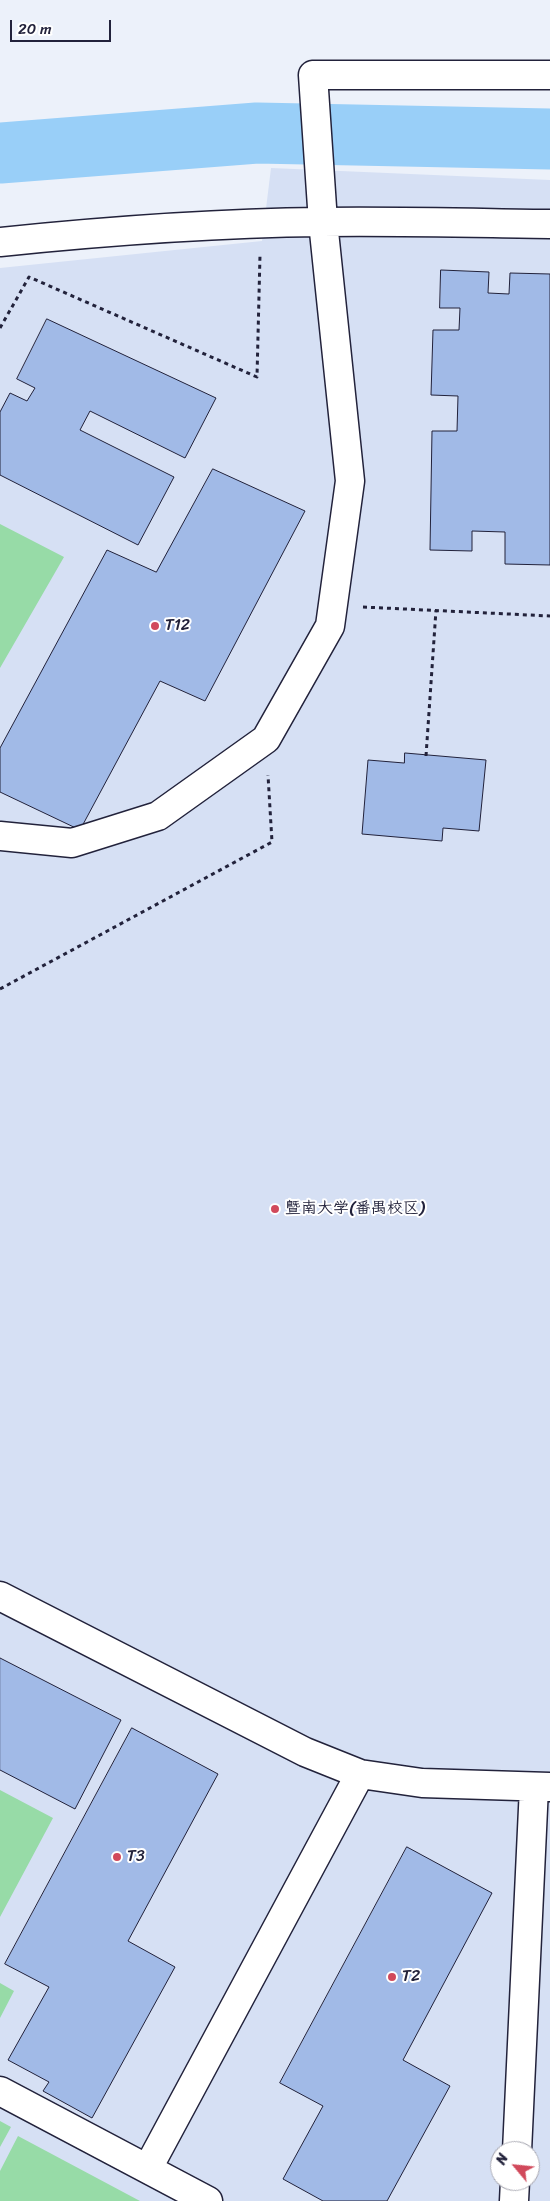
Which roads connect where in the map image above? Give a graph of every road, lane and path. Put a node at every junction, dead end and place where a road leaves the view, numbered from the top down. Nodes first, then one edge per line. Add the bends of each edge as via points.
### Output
1 (550, 75) edge
2 (323, 222) junction
3 (261, 224) junction
4 (550, 224) edge
5 (0, 242) edge
6 (0, 328) edge
7 (333, 605) junction
8 (436, 610) junction
9 (550, 616) edge
10 (266, 739) junction
11 (426, 756) dead end
12 (0, 824) edge
13 (0, 836) edge
14 (34, 840) junction
15 (0, 989) edge
16 (0, 1596) edge
17 (360, 1774) junction
18 (542, 1787) edge
19 (0, 2090) edge
20 (518, 2141) edge
21 (148, 2168) junction
22 (208, 2201) edge

1 - 2 street via 313,75
2 - 3 street
2 - 4 street
2 - 7 street via 350,481
3 - 5 street via 75,234
3 - 6 path via 257,377 29,277
7 - 8 path
7 - 10 street via 330,626
8 - 9 path
8 - 11 path
10 - 14 street via 158,816 72,843
10 - 15 path via 272,842
12 - 14 street
13 - 14 street
16 - 17 street via 305,1752
17 - 18 street via 422,1783
17 - 21 street
18 - 20 street
19 - 21 street
21 - 22 street

